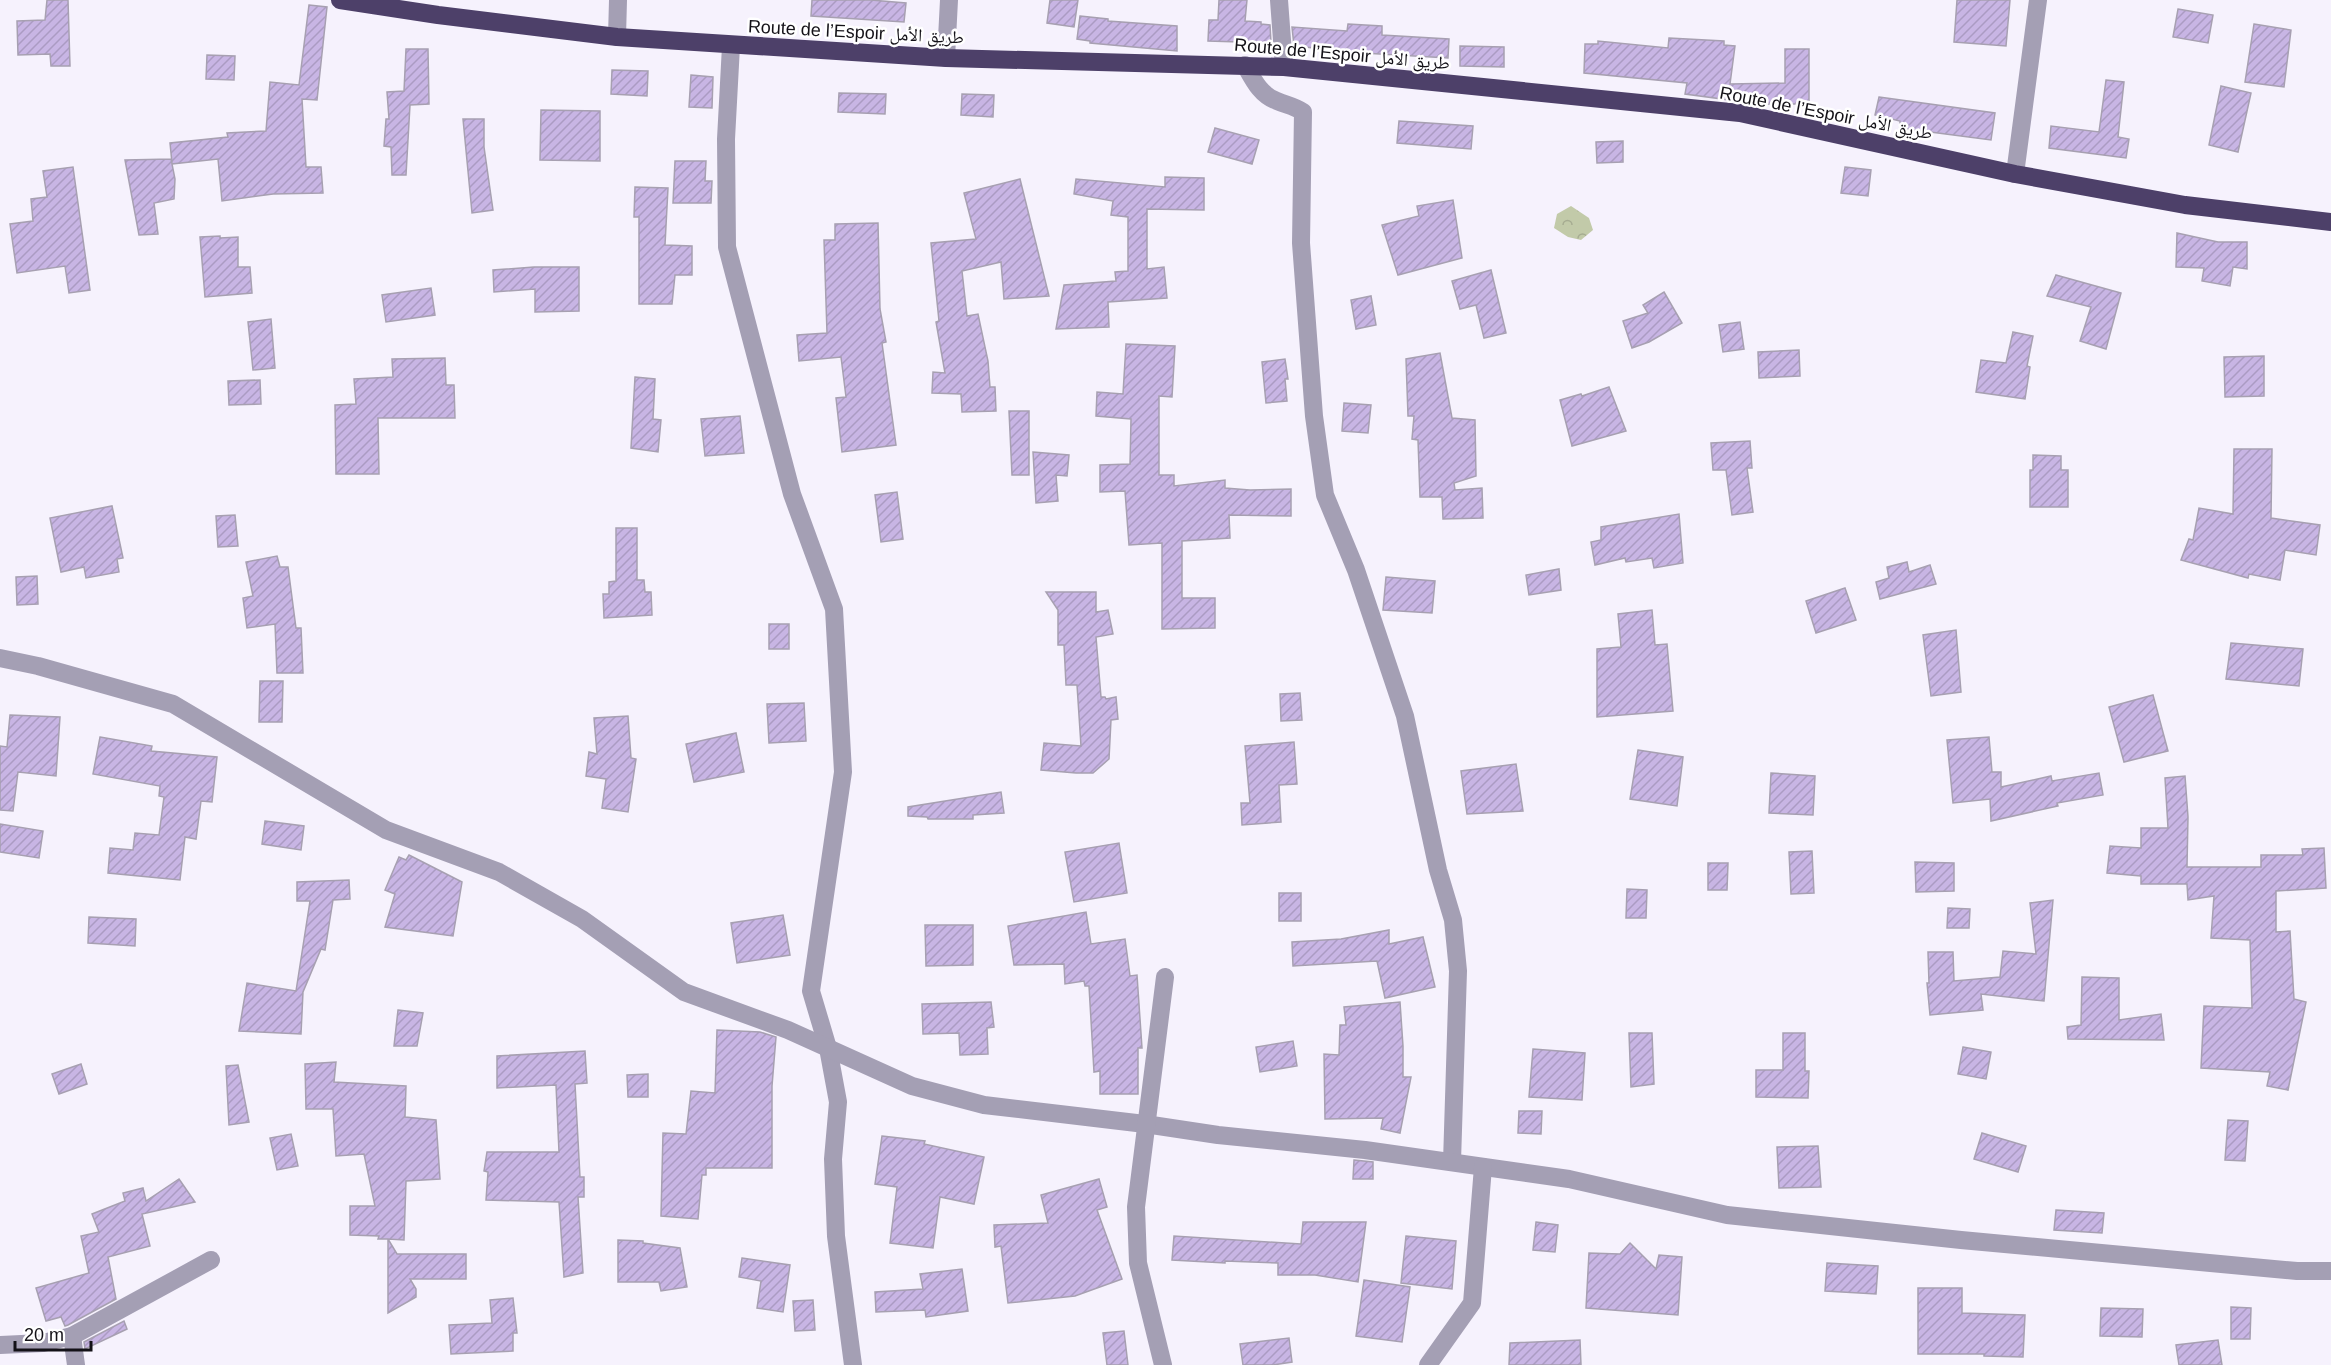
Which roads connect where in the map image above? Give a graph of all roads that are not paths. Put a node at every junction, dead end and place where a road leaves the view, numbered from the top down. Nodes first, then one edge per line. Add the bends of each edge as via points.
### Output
1 (340, 0) edge
2 (618, 0) edge
3 (949, 0) edge
4 (1279, 0) edge
5 (2038, 0) edge
6 (617, 37) junction
7 (731, 46) junction
8 (946, 58) junction
9 (1245, 65) junction
10 (1284, 67) junction
11 (2015, 174) junction
12 (2331, 222) edge
13 (0, 658) edge
14 (1165, 977) dead end
15 (828, 1048) junction
16 (1145, 1124) junction
17 (1452, 1162) junction
18 (1483, 1167) junction
19 (211, 1260) dead end
20 (2331, 1271) edge
21 (72, 1336) junction
22 (0, 1345) edge
23 (76, 1365) edge
24 (853, 1365) edge
25 (1163, 1365) edge
26 (1428, 1365) edge

1 - 6 highway, Route de l’Espoir طريق الأمل
2 - 6 street
3 - 8 street
4 - 10 street
5 - 11 street
6 - 7 highway, Route de l’Espoir طريق الأمل
7 - 8 highway, Route de l’Espoir طريق الأمل
7 - 15 street via 726,139 727,247 792,494 834,609 843,772 811,992
8 - 9 highway, Route de l’Espoir طريق الأمل
9 - 10 highway, Route de l’Espoir طريق الأمل
9 - 17 street via 1257,87 1275,101 1303,112 1301,243 1314,416 1325,495 1356,570 1405,716 1438,870 1453,920 1458,971
10 - 11 highway, Route de l’Espoir طريق الأمل via 1740,113
11 - 12 highway, Route de l’Espoir طريق الأمل via 2185,205
13 - 15 street via 173,704 386,830 499,872 562,907 684,992
14 - 16 street
15 - 16 street via 912,1086 984,1106
15 - 24 street via 838,1102 832,1159 836,1236
16 - 17 street
16 - 25 street via 1136,1207 1138,1263
17 - 18 street
18 - 20 street via 1569,1179 1727,1215 1950,1239
18 - 26 street via 1472,1303
19 - 21 street
21 - 22 street via 43,1343
21 - 23 street

